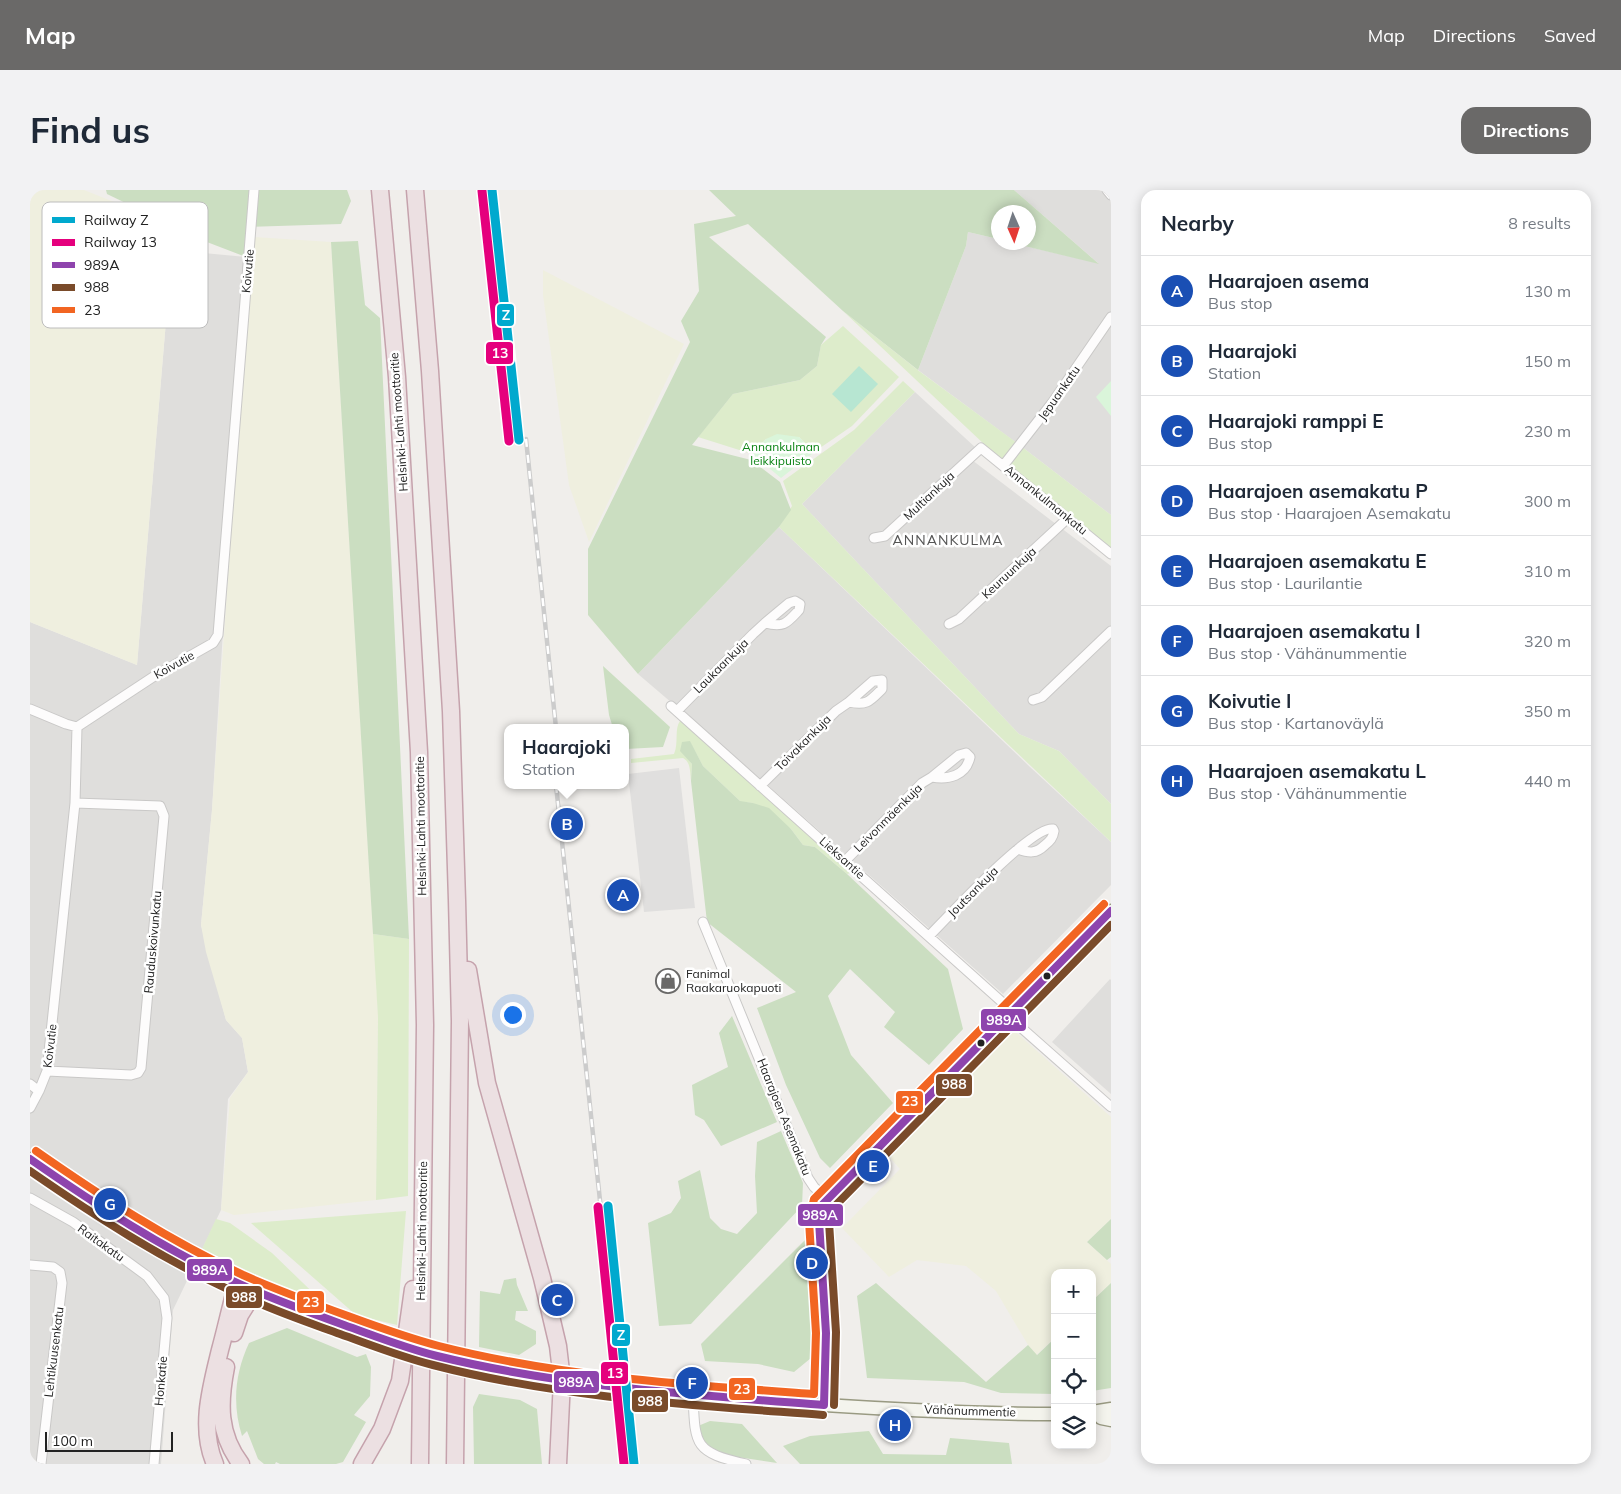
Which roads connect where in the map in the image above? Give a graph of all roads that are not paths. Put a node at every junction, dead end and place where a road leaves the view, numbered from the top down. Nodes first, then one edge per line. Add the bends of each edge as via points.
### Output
1 (254, 190) edge
2 (380, 190) edge
3 (415, 190) edge
4 (1106, 190) edge
5 (1111, 196) edge
6 (1111, 317) edge
7 (981, 448) joint
8 (1003, 466) junction
9 (1068, 518) junction
10 (874, 538) dead end
11 (1111, 554) edge
12 (766, 623) dead end
13 (949, 624) dead end
14 (1111, 631) edge
15 (1033, 700) dead end
16 (849, 702) dead end
17 (674, 708) joint
18 (30, 709) edge
19 (77, 727) junction
20 (932, 777) dead end
21 (760, 786) junction
22 (75, 802) junction
23 (1018, 849) dead end
24 (845, 862) junction
25 (457, 900) junction
26 (1111, 911) edge
27 (703, 922) dead end
28 (929, 936) junction
29 (1010, 1013) junction
30 (47, 1071) junction
31 (30, 1084) edge
32 (39, 1091) junction
33 (1111, 1106) edge
34 (30, 1108) edge
35 (30, 1159) edge
36 (423, 1160) junction
37 (30, 1198) edge
38 (827, 1199) junction
39 (30, 1264) edge
40 (237, 1283) junction
41 (254, 1291) junction
42 (164, 1298) joint
43 (562, 1380) junction
44 (693, 1395) junction
45 (824, 1405) junction
46 (1111, 1409) edge
47 (1051, 1414) edge
48 (1102, 1417) edge
49 (41, 1464) edge
50 (154, 1464) edge
51 (215, 1464) edge
52 (241, 1464) edge
53 (362, 1464) edge
54 (420, 1464) edge
55 (455, 1464) edge
56 (558, 1464) edge
57 (746, 1464) edge

1 - 19 street, Koivutie via 218,635 213,643 153,677
2 - 36 highway, Helsinki-Lahti moottoritie via 396,377 418,743 425,1025
3 - 25 highway via 451,711
4 - 5 street
6 - 8 street, Jepuankatu via 1052,403
7 - 8 street, Annankulmankatu
7 - 10 street, Multiankuja via 885,536
8 - 9 street, Annankulmankatu
9 - 11 street, Annankulmankatu
9 - 13 street, Keuruunkuja via 959,619
12 - 17 street, Laukaankuja
14 - 15 street via 1042,697
16 - 21 street, Toivakankuja
17 - 21 street, Lieksantie
18 - 19 street
19 - 22 street, Koivutie
20 - 24 street, Leivonmäenkuja via 922,783
21 - 24 street, Lieksantie
22 - 30 street, Koivutie
22 - 30 street, Rauduskoivunkatu via 160,806 164,816 142,1059 138,1073 131,1075
23 - 28 street, Joutsankuja
24 - 28 street, Lieksantie
25 - 43 highway via 488,1083 542,1278 558,1346
25 - 55 highway via 460,1031
26 - 29 main road
27 - 38 street, Haarajoen Asemakatu via 808,1178
28 - 29 street, Lieksantie
29 - 33 street, Lieksantie
29 - 38 main road
30 - 32 street, Koivutie
31 - 32 street
32 - 34 street, Koivutie
35 - 40 main road, Vähänummentie via 138,1231
36 - 53 highway via 414,1286 400,1381 382,1429
36 - 54 highway, Helsinki-Lahti moottoritie
37 - 42 street, Raitakatu via 73,1222 146,1276
38 - 45 main road via 819,1221 826,1333
39 - 49 street, Lehtikuusenkatu via 54,1267 60,1272 62,1283
40 - 41 main road, Vähänummentie
40 - 51 highway via 210,1390 207,1432
41 - 43 main road, Vähänummentie, bridge via 435,1356
41 - 52 highway via 240,1315 230,1344 220,1406 226,1438
42 - 50 street, Honkatie via 167,1318
43 - 44 main road, Vähänummentie
43 - 56 highway
44 - 45 main road, Vähänummentie
44 - 57 street via 694,1428 699,1443 720,1458
45 - 47 main road, Vähänummentie
46 - 48 main road

